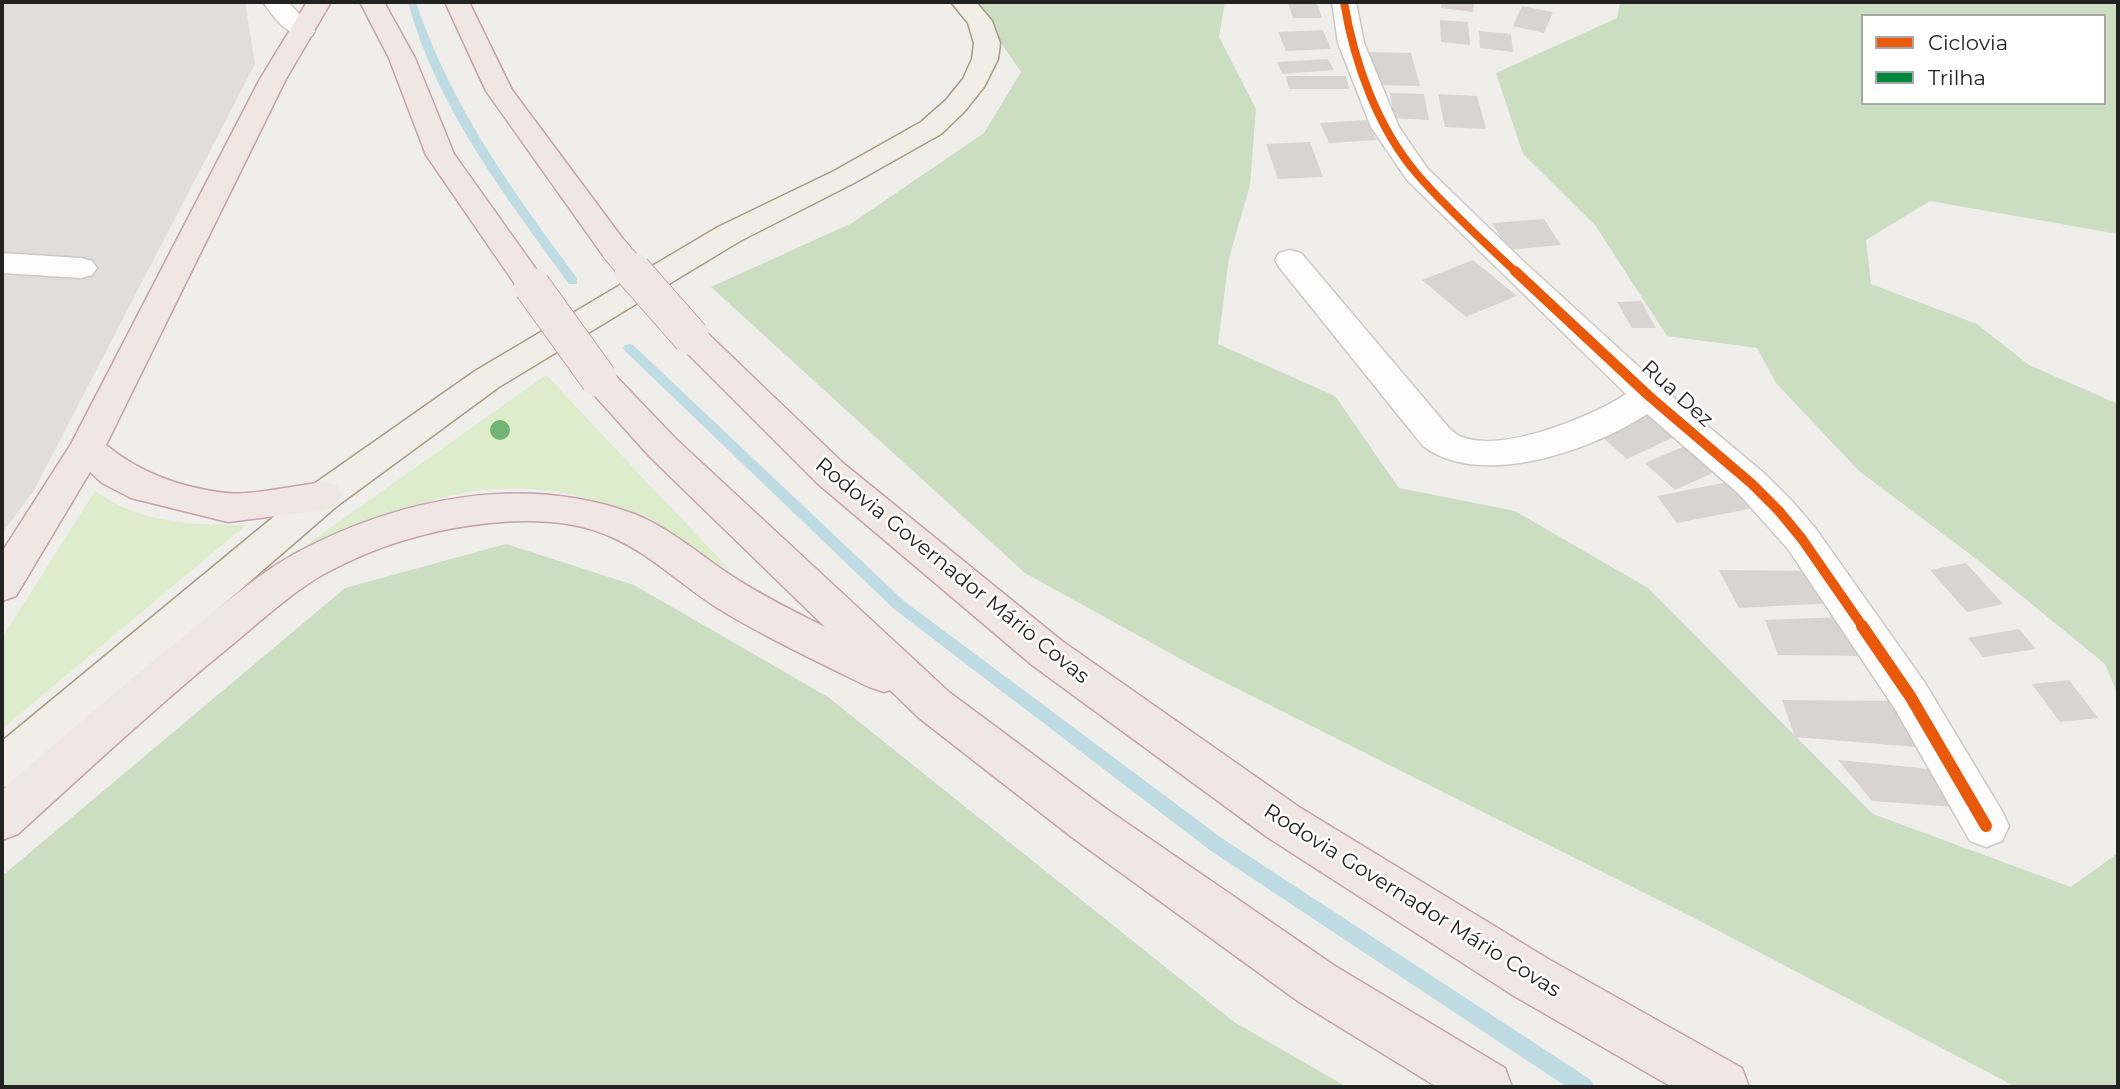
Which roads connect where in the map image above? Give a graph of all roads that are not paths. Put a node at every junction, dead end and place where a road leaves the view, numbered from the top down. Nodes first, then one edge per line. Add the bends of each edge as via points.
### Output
1 (275, 2) edge
2 (319, 2) edge
3 (372, 2) edge
4 (457, 2) edge
5 (963, 2) edge
6 (1345, 2) edge
7 (303, 31) junction
8 (1290, 260) dead end
9 (2, 264) edge
10 (80, 268) dead end
11 (1649, 396) junction
12 (86, 449) junction
13 (324, 496) junction
14 (2, 585) edge
15 (914, 687) junction
16 (2, 768) edge
17 (2, 819) edge
18 (1986, 826) dead end
19 (1486, 1087) edge
20 (1723, 1087) edge

1 - 7 street
2 - 7 highway
3 - 15 highway, bridge via 402,58 440,155 599,379 663,448
4 - 20 highway, Rodovia Governador Mário Covas, bridge via 499,90 615,250 691,337 830,473 1046,653 1295,830 1532,978
5 - 13 main road via 980,21 987,43 985,58 975,81 931,128 729,234 487,379
6 - 11 street, Rua Dez via 1351,43 1385,127 1417,174
7 - 12 highway via 273,79
8 - 11 street via 1436,437 1451,448 1484,452 1545,444 1634,408
9 - 10 street
11 - 18 street, Rua Dez via 1752,484 1801,539 1910,696
12 - 13 highway via 115,473 144,488 228,508
12 - 14 highway
13 - 16 main road
15 - 17 highway via 793,631 621,525 571,509 533,505 485,508 364,540 281,582 198,647
15 - 19 highway via 1089,822 1317,984

